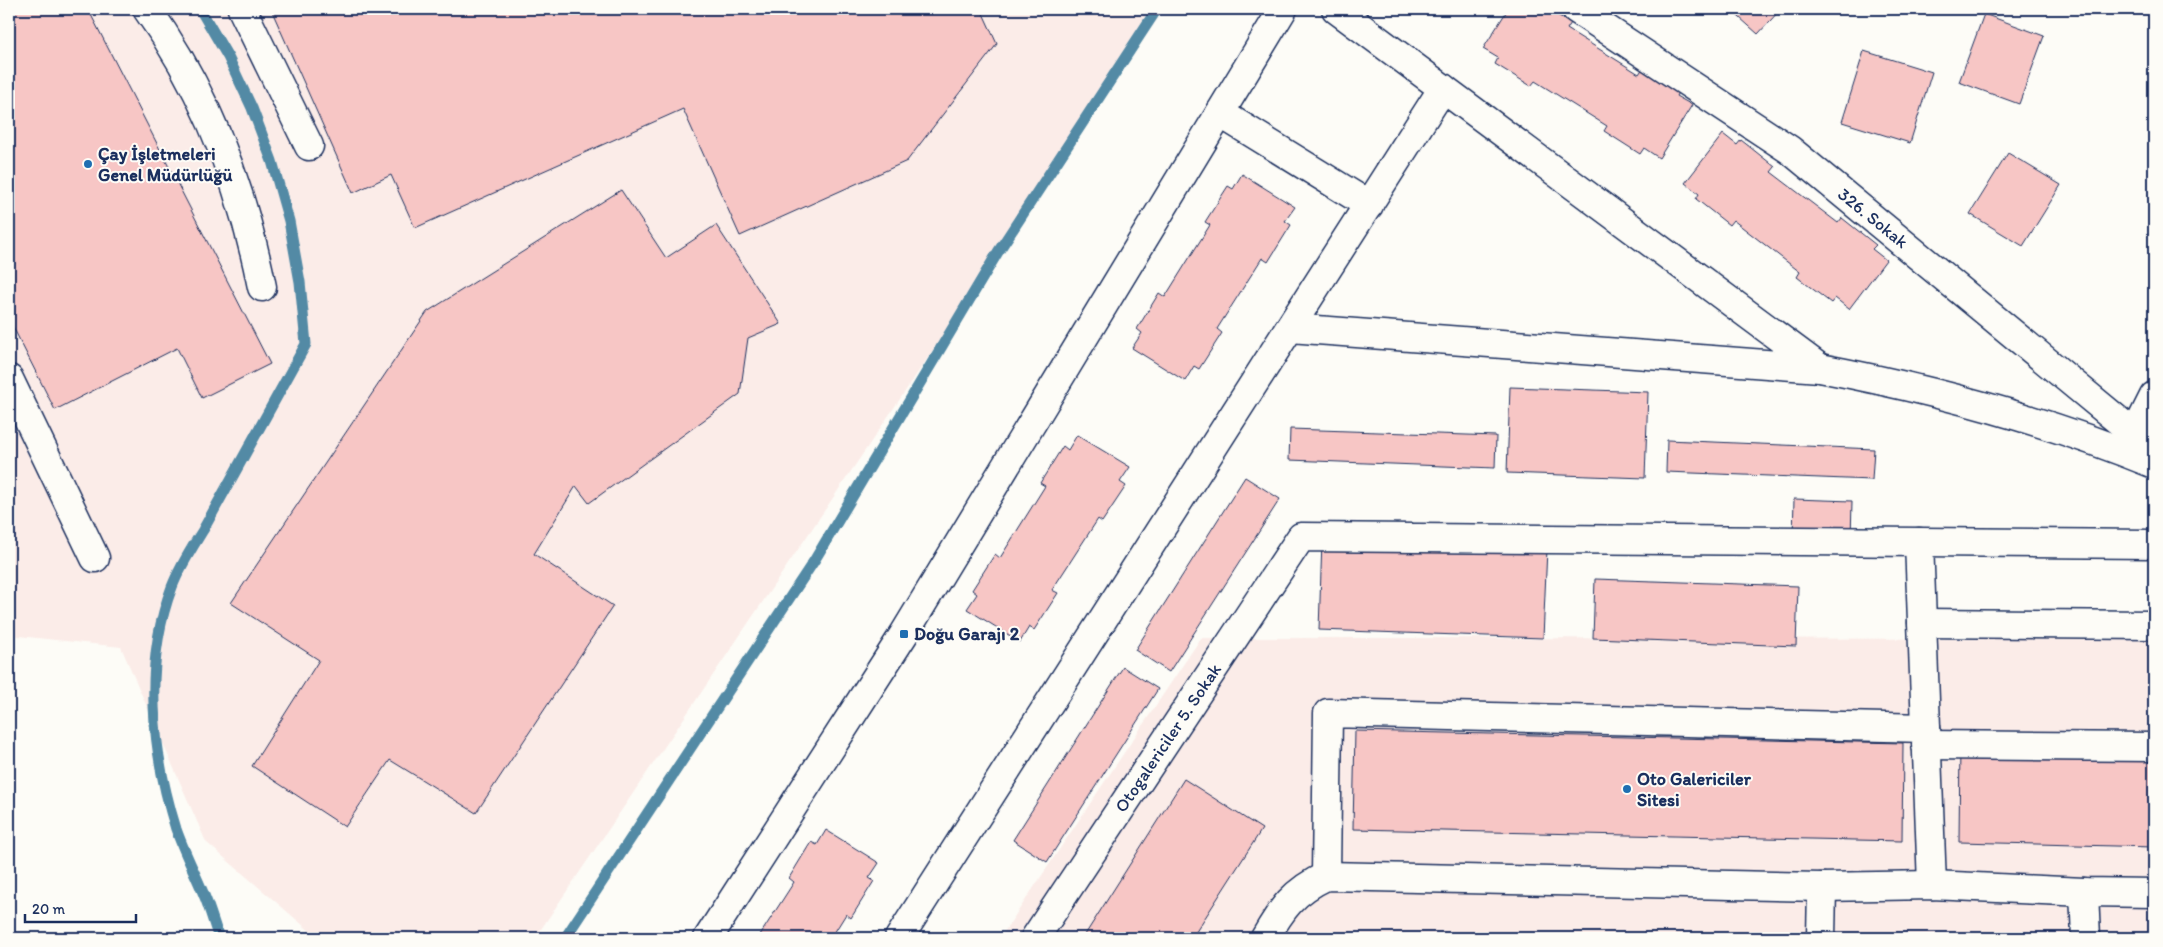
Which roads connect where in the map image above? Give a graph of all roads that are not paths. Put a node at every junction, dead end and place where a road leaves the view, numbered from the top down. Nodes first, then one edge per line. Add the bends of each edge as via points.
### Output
1 (147, 9) edge
2 (242, 9) edge
3 (1283, 9) edge
4 (1336, 9) edge
5 (1576, 9) edge
6 (1443, 88) junction
7 (1220, 113) junction
8 (309, 146) dead end
9 (1369, 205) junction
10 (262, 287) dead end
11 (1290, 328) junction
12 (1820, 368) junction
13 (9, 379) edge
14 (2154, 396) edge
15 (2145, 442) edge
16 (2154, 464) edge
17 (1919, 542) junction
18 (2154, 544) edge
19 (96, 558) dead end
20 (1922, 623) junction
21 (2154, 625) edge
22 (1926, 736) junction
23 (2154, 747) edge
24 (1326, 876) junction
25 (1932, 885) junction
26 (1822, 887) junction
27 (2084, 892) junction
28 (2154, 893) edge
29 (708, 938) edge
30 (899, 938) edge
31 (1035, 938) edge
32 (1265, 938) edge
33 (1821, 938) edge
34 (2086, 938) edge

1 - 10 street via 194,84 220,139 245,212
2 - 8 street
3 - 7 street
4 - 6 street
5 - 15 street, 326. Sokak via 1790,150
6 - 9 street
6 - 12 street
7 - 9 street
7 - 29 street via 904,634
9 - 11 street
11 - 12 street
11 - 30 street
12 - 16 street via 1975,402 2047,424
13 - 19 street
14 - 15 street
17 - 18 street
17 - 20 street
17 - 31 street, Otogalericiler 5. Sokak via 1301,537
20 - 21 street
20 - 22 street
22 - 23 street
22 - 24 street via 1328,713
22 - 25 street
24 - 26 street
24 - 32 street via 1291,898
25 - 26 street
25 - 27 street
26 - 33 street
27 - 28 street
27 - 34 street

